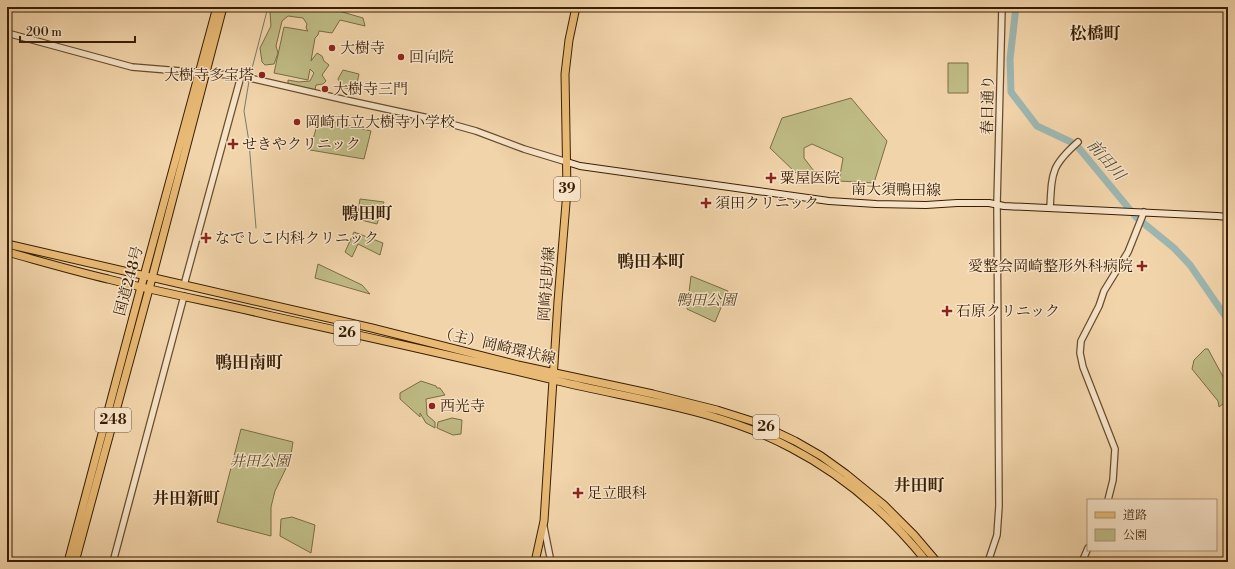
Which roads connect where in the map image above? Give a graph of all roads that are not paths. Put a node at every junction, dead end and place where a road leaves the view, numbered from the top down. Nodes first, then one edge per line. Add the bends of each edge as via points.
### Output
1 (217, 7) edge
2 (223, 7) edge
3 (576, 7) edge
4 (1002, 7) edge
5 (7, 32) edge
6 (203, 73) junction
7 (244, 77) junction
8 (1078, 142) dead end
9 (567, 162) junction
10 (997, 204) junction
11 (1050, 208) junction
12 (1143, 214) junction
13 (1228, 217) edge
14 (7, 244) edge
15 (7, 252) edge
16 (144, 276) junction
17 (152, 278) junction
18 (184, 285) junction
19 (141, 287) junction
20 (149, 289) junction
21 (184, 296) junction
22 (554, 376) junction
23 (1108, 499) edge
24 (544, 521) junction
25 (1087, 550) edge
26 (68, 562) edge
27 (75, 562) edge
28 (113, 562) edge
29 (535, 562) edge
30 (551, 562) edge
31 (927, 562) edge
32 (937, 562) edge
33 (988, 562) edge
34 (1082, 562) edge

1 - 6 main road, 国道248号 / 248
2 - 6 main road, 国道248号 / 248
3 - 9 main road, 岡崎足助線 / 39 via 565,74
4 - 10 street, 春日通り
5 - 6 street via 132,67
6 - 7 street
6 - 16 main road, 国道248号 / 248
6 - 17 main road, 国道248号 / 248
7 - 9 street via 440,120
7 - 18 street
8 - 11 street via 1063,156 1056,167 1052,180
9 - 10 main road, 南大須鴨田線 via 580,166 829,201 926,205
9 - 22 main road, 岡崎足助線 / 39
10 - 11 main road, 南大須鴨田線
10 - 33 street, 春日通り via 999,506 997,535
11 - 12 main road, 南大須鴨田線
12 - 13 main road, 南大須鴨田線
12 - 23 street via 1128,252 1104,291 1080,346 1082,367 1115,449 1113,480
14 - 16 main road, （主）岡崎環状線 / 26
15 - 19 main road, （主）岡崎環状線 / 26
16 - 17 main road, （主）岡崎環状線 / 26
16 - 19 main road, 国道248号 / 248
17 - 18 main road, （主）岡崎環状線 / 26
17 - 20 main road, 国道248号 / 248
18 - 22 main road, （主）岡崎環状線 / 26 via 372,328
19 - 20 main road, （主）岡崎環状線 / 26
19 - 26 main road, 国道248号 / 248
20 - 21 main road, （主）岡崎環状線 / 26
20 - 27 main road, 国道248号 / 248
21 - 22 main road, （主）岡崎環状線 / 26 via 516,370
21 - 28 street
22 - 24 main road, 岡崎足助線 / 39
22 - 31 main road, （主）岡崎環状線 / 26 via 719,418 790,447 840,479 872,504 901,531
22 - 32 main road, （主）岡崎環状線 / 26 via 653,394 726,412 755,422 795,441 821,456 884,505
24 - 29 main road, 岡崎足助線 / 39
24 - 30 street
25 - 34 street

